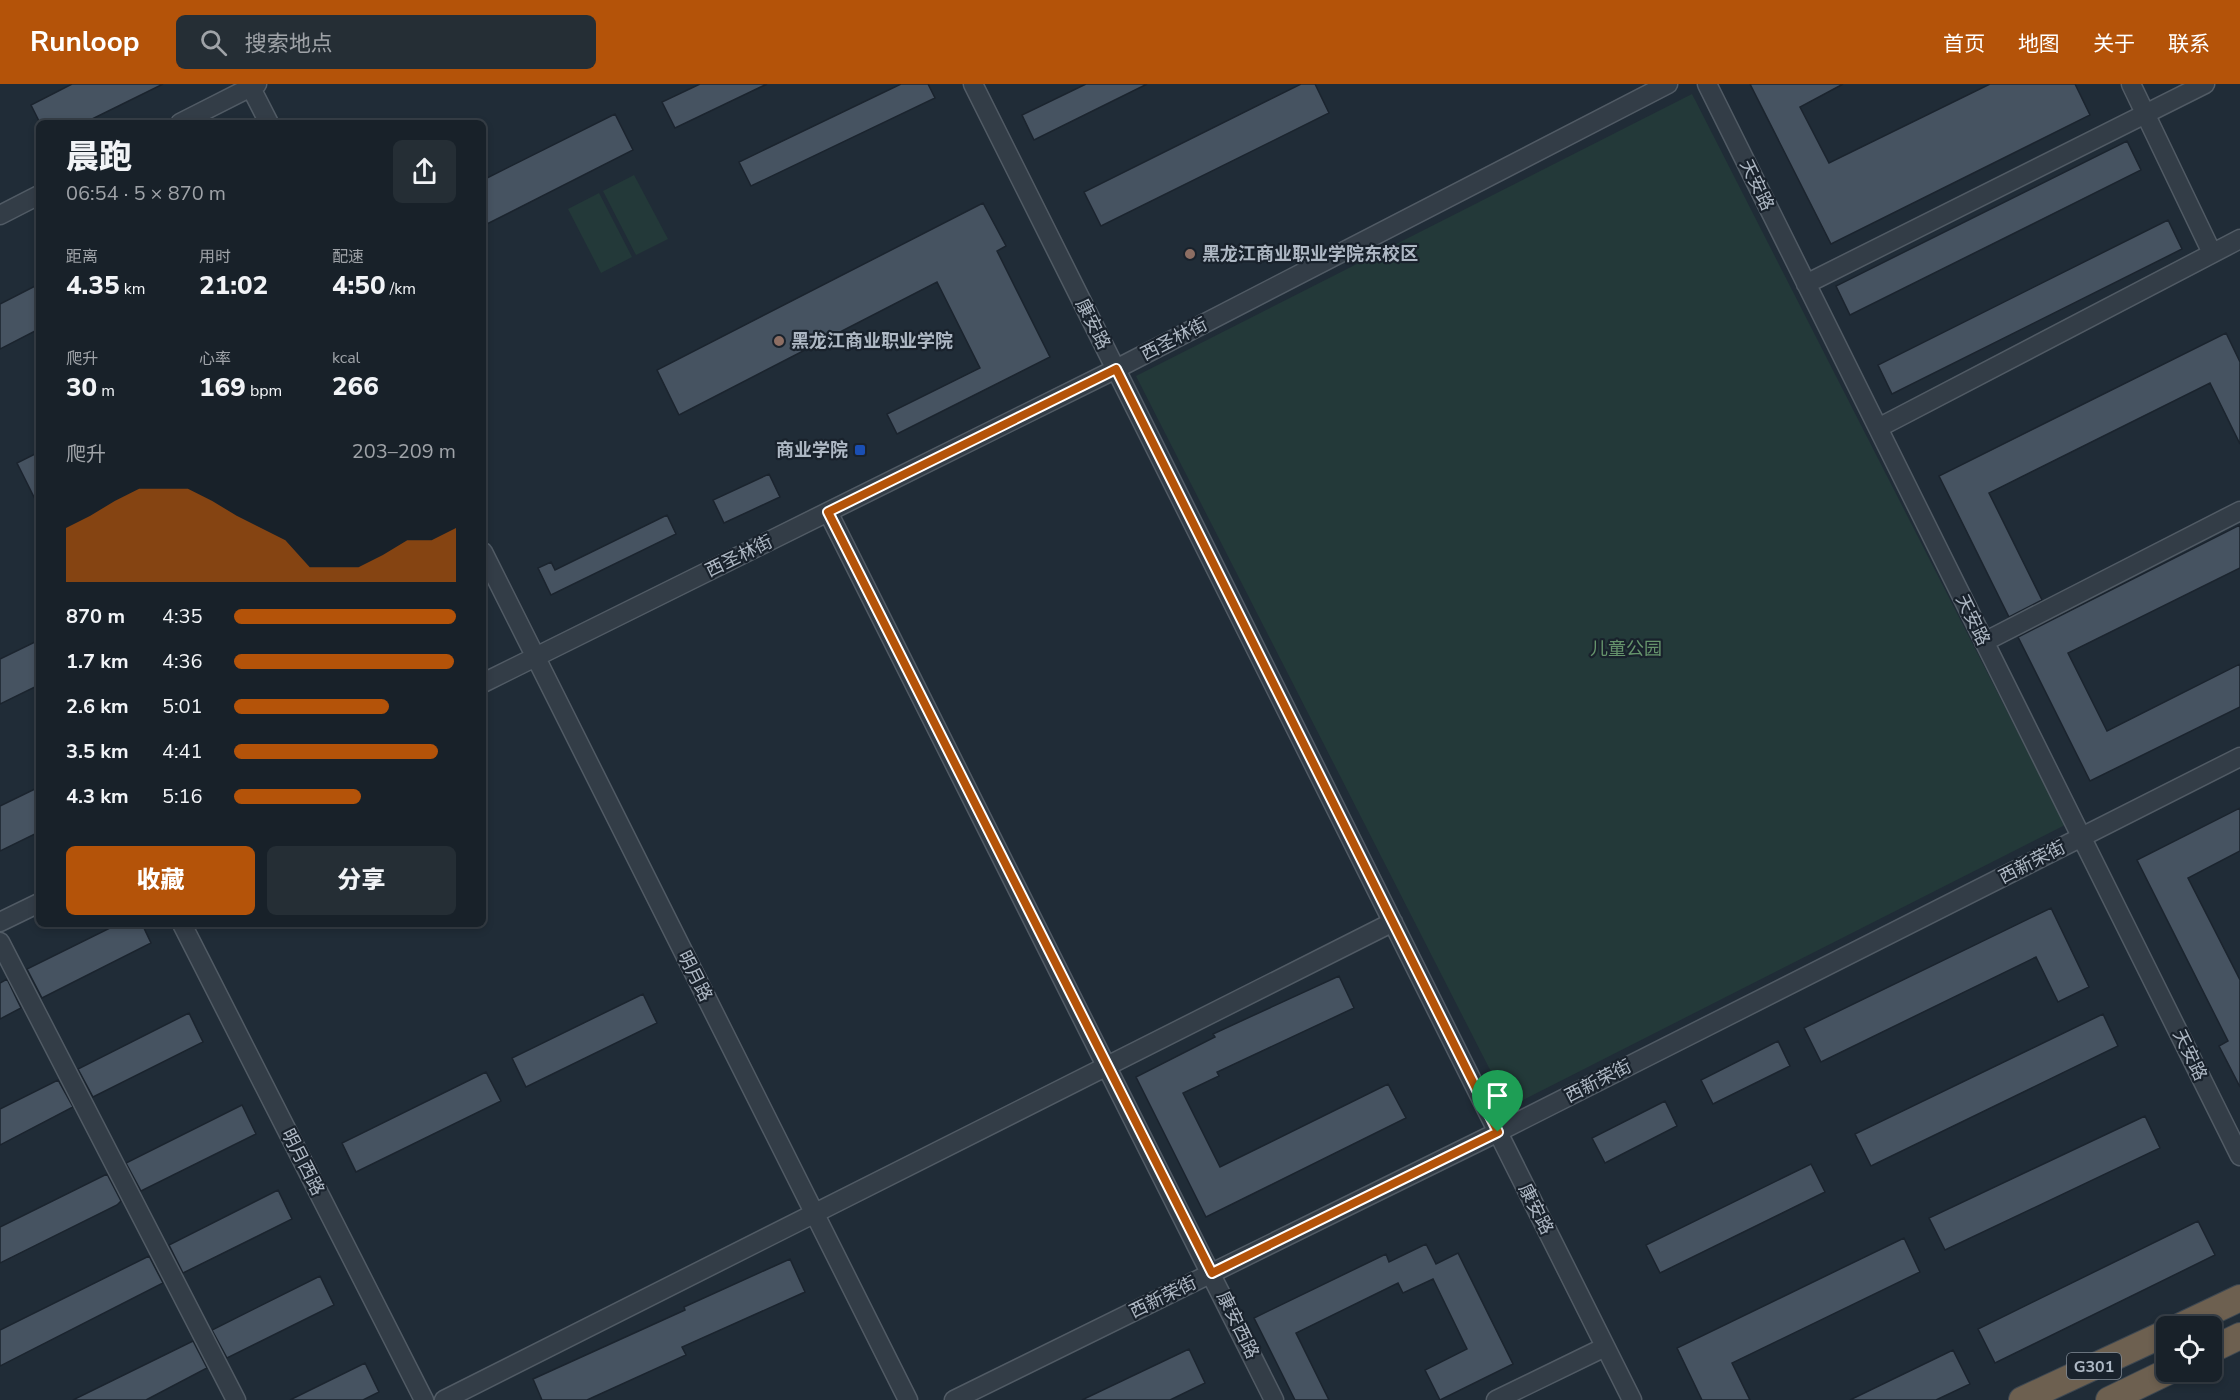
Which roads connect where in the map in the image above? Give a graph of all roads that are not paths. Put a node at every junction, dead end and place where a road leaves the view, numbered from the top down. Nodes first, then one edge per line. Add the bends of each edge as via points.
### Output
1 (973, 84) edge
2 (1668, 84) edge
3 (1707, 84) edge
4 (2132, 84) edge
5 (2205, 84) edge
6 (252, 85) edge
7 (2146, 114) junction
8 (186, 120) edge
9 (267, 120) edge
10 (36, 197) edge
11 (0, 215) edge
12 (2238, 246) edge
13 (2212, 253) junction
14 (1806, 284) junction
15 (1116, 369) junction
16 (1878, 428) junction
17 (2240, 511) edge
18 (828, 512) junction
19 (486, 558) edge
20 (1984, 642) junction
21 (536, 657) junction
22 (486, 682) edge
23 (2240, 757) edge
24 (2082, 837) junction
25 (36, 904) edge
26 (0, 922) edge
27 (1393, 922) junction
28 (184, 927) edge
29 (0, 942) edge
30 (1108, 1066) junction
31 (1498, 1132) junction
32 (2240, 1156) edge
33 (815, 1214) junction
34 (1212, 1273) junction
35 (2240, 1298) edge
36 (2202, 1316) edge
37 (2240, 1336) edge
38 (2156, 1338) edge
39 (2222, 1345) edge
40 (1605, 1347) junction
41 (2156, 1377) edge
42 (236, 1400) edge
43 (424, 1400) edge
44 (444, 1400) edge
45 (908, 1400) edge
46 (954, 1400) edge
47 (1274, 1400) edge
48 (1496, 1400) edge
49 (1632, 1400) edge
50 (2022, 1400) edge
51 (2109, 1400) edge

1 - 15 street, 康安路
2 - 15 street, 西圣林街
3 - 14 street, 天安路
4 - 7 street
5 - 7 street
6 - 8 street
6 - 9 street
7 - 13 street
7 - 14 street
10 - 11 street
12 - 13 street
13 - 16 street
14 - 16 street, 天安路
15 - 18 street, 西圣林街
15 - 27 street, 康安路
16 - 20 street, 天安路
17 - 20 street
18 - 21 street, 西圣林街
18 - 30 street, 康安西路
19 - 21 street, 明月路
20 - 24 street, 天安路
21 - 22 street, 西圣林街
21 - 33 street, 明月路
23 - 24 street, 西新荣街
24 - 31 street, 西新荣街
24 - 32 street, 天安路
25 - 26 street
27 - 30 street
27 - 31 street, 康安路
28 - 43 street, 明月西路
29 - 42 street
30 - 33 street
30 - 34 street, 康安西路
31 - 34 street, 西新荣街
31 - 40 street, 康安路
33 - 44 street
33 - 45 street, 明月路
34 - 46 street, 西新荣街
34 - 47 street, 康安西路
35 - 36 highway
37 - 39 highway
38 - 50 highway, G301
40 - 48 street
40 - 49 street, 康安路
41 - 51 highway, G301

